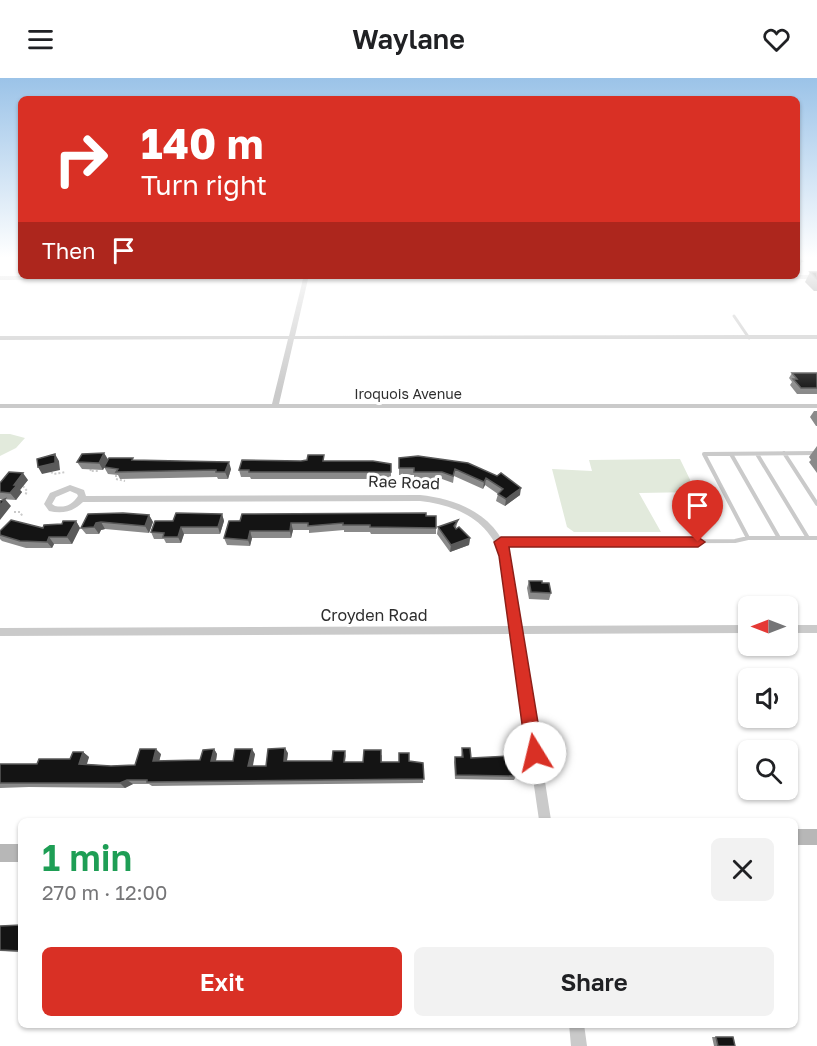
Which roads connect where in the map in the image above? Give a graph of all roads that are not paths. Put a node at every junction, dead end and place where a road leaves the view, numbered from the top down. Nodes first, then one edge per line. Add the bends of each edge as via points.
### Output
1 (300, 302) edge
2 (734, 316) dead end
3 (749, 338) junction
4 (817, 338) edge
5 (0, 339) edge
6 (291, 339) junction
7 (0, 406) edge
8 (274, 406) junction
9 (817, 406) edge
10 (783, 453) junction
11 (817, 453) edge
12 (731, 454) junction
13 (757, 454) junction
14 (81, 499) dead end
15 (817, 504) edge
16 (748, 538) junction
17 (779, 538) junction
18 (808, 538) junction
19 (817, 538) edge
20 (501, 542) junction
21 (738, 629) edge
22 (798, 629) edge
23 (817, 629) edge
24 (516, 630) junction
25 (0, 632) edge
26 (545, 818) edge
27 (798, 837) edge
28 (817, 837) edge
29 (0, 853) edge
30 (18, 853) edge
31 (577, 1028) edge
32 (579, 1046) edge

1 - 6 street
2 - 3 lane
3 - 4 street
3 - 6 street
5 - 6 street
6 - 8 street
7 - 8 street, Iroquois Avenue
8 - 9 street, Iroquois Avenue
10 - 11 lane
10 - 13 lane
10 - 15 lane
12 - 13 lane
12 - 16 lane via 704,454
12 - 17 lane
13 - 18 lane
14 - 20 street, Rae Road via 430,499 452,503 474,514
16 - 17 lane
16 - 20 lane via 641,543
17 - 18 lane
18 - 19 lane
20 - 24 street, Rae Road
21 - 24 street, Croyden Road
22 - 23 street
24 - 25 street, Croyden Road
24 - 26 street, Rae Road
27 - 28 street
29 - 30 street
31 - 32 street

